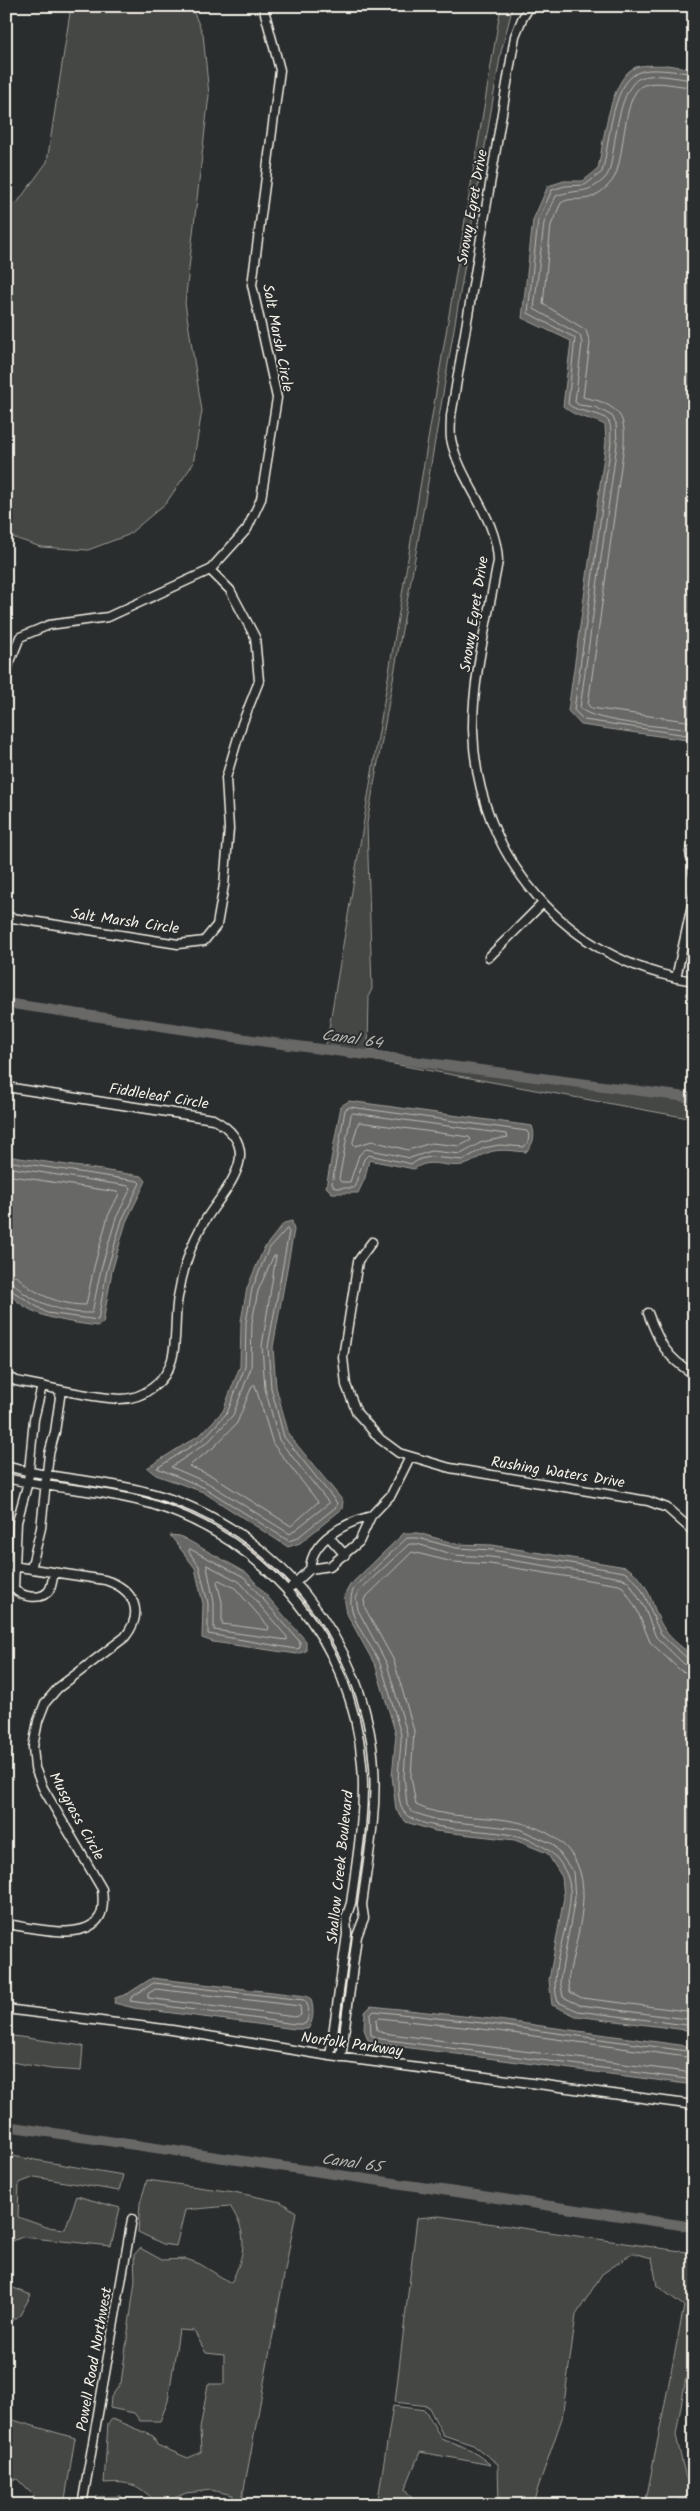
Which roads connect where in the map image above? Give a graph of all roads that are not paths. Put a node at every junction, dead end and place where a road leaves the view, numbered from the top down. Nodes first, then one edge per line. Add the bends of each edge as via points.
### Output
1 (264, 6) edge
2 (530, 6) edge
3 (210, 570) junction
4 (6, 680) edge
5 (690, 852) dead end
6 (694, 874) edge
7 (694, 896) edge
8 (543, 903) junction
9 (6, 917) edge
10 (490, 957) dead end
11 (676, 978) junction
12 (694, 981) edge
13 (6, 1087) edge
14 (372, 1242) dead end
15 (648, 1313) dead end
16 (694, 1374) edge
17 (6, 1376) edge
18 (42, 1386) junction
19 (61, 1390) junction
20 (410, 1457) junction
21 (6, 1466) edge
22 (30, 1472) junction
23 (46, 1474) junction
24 (6, 1478) edge
25 (28, 1482) junction
26 (44, 1485) junction
27 (371, 1516) junction
28 (694, 1532) edge
29 (329, 1537) junction
30 (345, 1555) junction
31 (10, 1566) edge
32 (31, 1569) junction
33 (310, 1570) junction
34 (54, 1572) junction
35 (294, 1583) junction
36 (287, 1590) junction
37 (6, 1924) edge
38 (6, 2009) edge
39 (330, 2056) junction
40 (341, 2058) junction
41 (694, 2105) edge
42 (132, 2219) dead end
43 (82, 2505) edge

1 - 3 street, Salt Marsh Circle via 280,70 252,285 277,398 261,499 247,530
2 - 8 street, Snowy Egret Drive via 515,36 451,416 451,439 497,546 498,561 474,698 475,763 493,827 513,866
3 - 4 street, Salt Marsh Circle via 108,617 49,625 20,637
3 - 9 street, Salt Marsh Circle via 230,590 255,637 259,682 226,778 229,829 217,925 204,941 178,944
5 - 6 street
7 - 11 street
8 - 10 street
8 - 11 street, Snowy Egret Drive via 573,930 617,959
11 - 12 street, Snowy Egret Drive
13 - 19 street, Fiddleleaf Circle via 199,1115 222,1124 232,1133 239,1148 240,1164 235,1179 200,1229 184,1270 177,1300 175,1351 161,1382 143,1395 122,1399
14 - 20 street, Rushing Waters Drive via 358,1261 343,1357 346,1385 358,1413 380,1439
15 - 16 street via 659,1340 676,1364
17 - 18 street, Fiddleleaf Circle
18 - 19 street, Fiddleleaf Circle
18 - 22 street via 34,1419
19 - 23 street
20 - 27 street via 390,1496
20 - 28 street, Rushing Waters Drive via 450,1468 648,1501 667,1508
21 - 22 street, Shallow Creek Boulevard
22 - 23 street, Shallow Creek Boulevard
22 - 25 street
23 - 26 street
23 - 35 street, Shallow Creek Boulevard via 155,1494 196,1509 238,1532 273,1559
24 - 25 street, Shallow Creek Boulevard
25 - 26 street, Shallow Creek Boulevard
25 - 31 street
26 - 32 street via 41,1528
26 - 36 street, Shallow Creek Boulevard via 123,1497 192,1519 231,1540
27 - 29 street via 340,1527
27 - 30 street via 359,1542
29 - 30 street
29 - 33 street via 314,1551
30 - 33 street via 330,1566
31 - 32 street, Musgrass Circle
31 - 34 street via 14,1588 24,1596 45,1594 50,1589
32 - 34 street, Musgrass Circle
33 - 35 street
34 - 37 street, Musgrass Circle via 119,1584 132,1597 135,1611 133,1626 124,1637 58,1688 45,1703 33,1748 35,1768 43,1788 102,1889 103,1905 100,1917 80,1931 62,1932
35 - 36 street
35 - 40 street, Shallow Creek Boulevard via 315,1606 341,1647 368,1723 374,1765 374,1804 362,1906 364,1918 357,1936
36 - 39 street, Shallow Creek Boulevard via 330,1650 344,1681 356,1723 362,1764 360,1838 346,1918 347,1934
38 - 39 street, Norfolk Parkway via 172,2030
39 - 40 street, Norfolk Parkway
40 - 41 street, Norfolk Parkway
42 - 43 street, Powell Road Northwest

